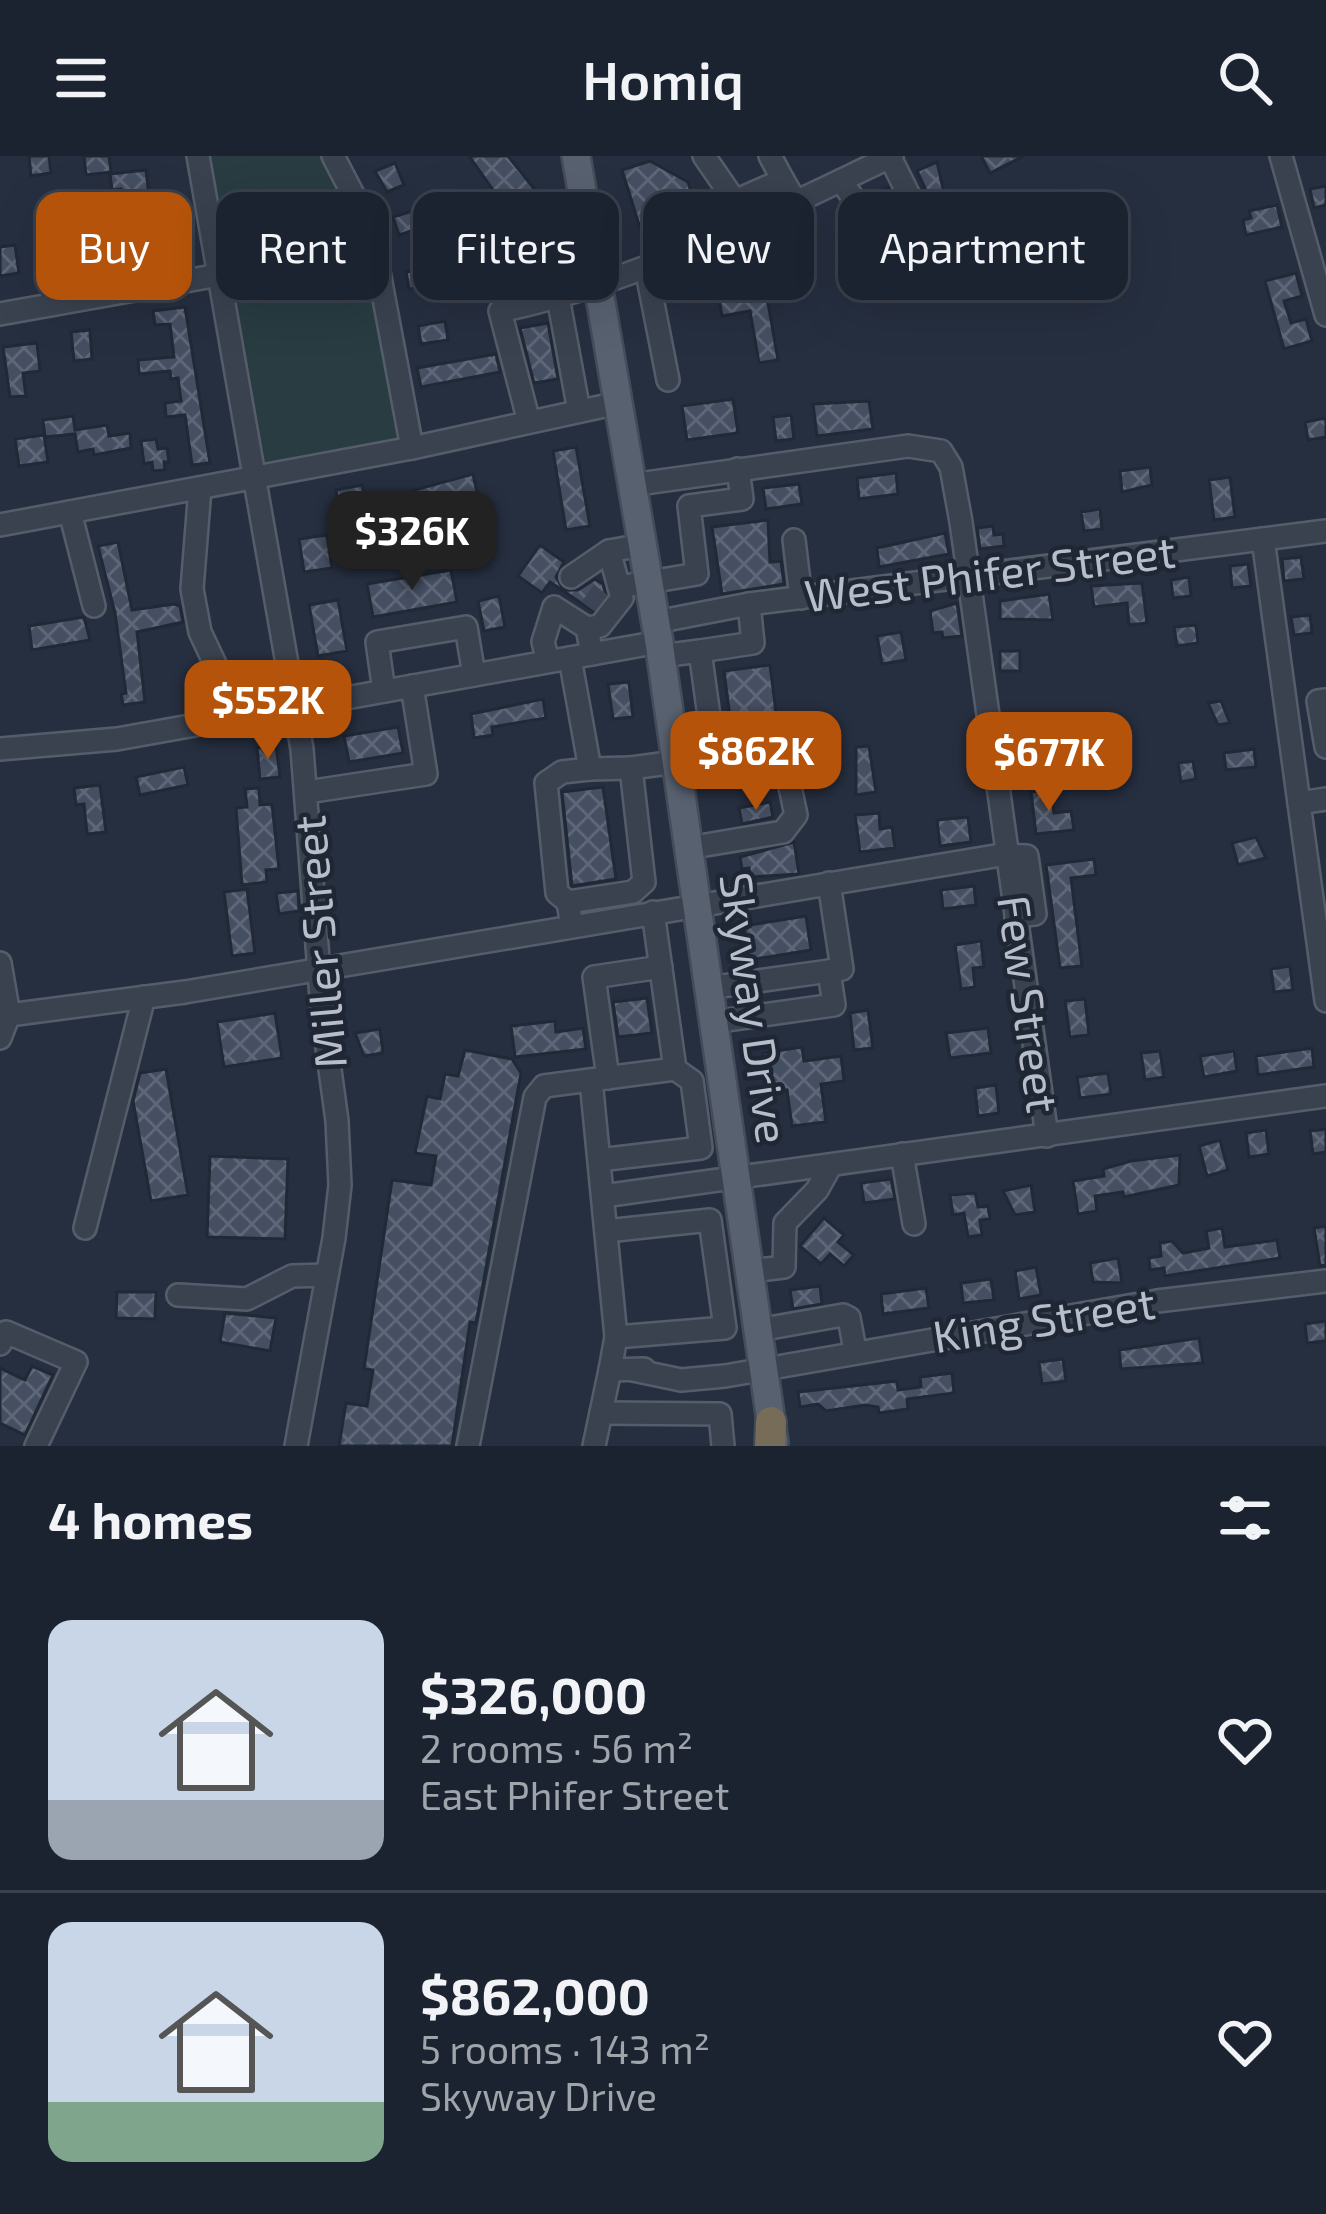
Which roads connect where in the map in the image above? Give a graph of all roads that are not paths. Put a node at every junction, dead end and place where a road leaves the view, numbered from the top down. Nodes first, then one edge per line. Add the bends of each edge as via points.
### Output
1 (198, 156) edge
2 (334, 156) edge
3 (576, 156) edge
4 (704, 156) edge
5 (770, 156) edge
6 (1281, 156) edge
7 (891, 157) edge
8 (783, 180) junction
9 (841, 181) junction
10 (582, 192) edge
11 (729, 192) edge
12 (754, 192) edge
13 (790, 192) edge
14 (849, 192) edge
15 (908, 192) edge
16 (814, 194) edge
17 (1317, 246) edge
18 (216, 258) edge
19 (216, 276) edge
20 (224, 300) edge
21 (553, 300) edge
22 (558, 300) edge
23 (599, 300) edge
24 (652, 300) edge
25 (0, 314) edge
26 (1326, 315) edge
27 (668, 380) dead end
28 (618, 403) junction
29 (579, 411) junction
30 (529, 422) junction
31 (412, 448) junction
32 (732, 470) junction
33 (257, 478) junction
34 (632, 485) junction
35 (200, 488) junction
36 (70, 512) junction
37 (0, 525) edge
38 (1326, 531) edge
39 (1263, 539) junction
40 (794, 540) dead end
41 (642, 545) junction
42 (609, 551) junction
43 (968, 575) junction
44 (649, 581) junction
45 (613, 583) junction
46 (562, 592) junction
47 (801, 598) junction
48 (749, 604) junction
49 (94, 606) dead end
50 (585, 620) junction
51 (658, 640) junction
52 (700, 651) junction
53 (570, 658) junction
54 (474, 675) junction
55 (412, 686) junction
56 (384, 691) junction
57 (1326, 700) edge
58 (296, 707) junction
59 (240, 717) junction
60 (1326, 747) edge
61 (0, 749) edge
62 (675, 758) junction
63 (631, 768) junction
64 (590, 769) junction
65 (307, 792) junction
66 (1326, 799) edge
67 (1299, 802) junction
68 (688, 848) junction
69 (1007, 854) junction
70 (829, 884) junction
71 (568, 902) junction
72 (696, 905) junction
73 (653, 912) junction
74 (572, 926) junction
75 (0, 963) edge
76 (661, 967) junction
77 (321, 968) junction
78 (829, 971) junction
79 (708, 988) junction
80 (144, 997) junction
81 (1326, 1000) edge
82 (5, 1003) edge
83 (713, 1022) junction
84 (0, 1038) edge
85 (675, 1069) junction
86 (600, 1079) junction
87 (1326, 1096) edge
88 (1047, 1136) junction
89 (902, 1154) junction
90 (599, 1160) junction
91 (831, 1165) junction
92 (736, 1179) junction
93 (602, 1196) junction
94 (914, 1224) dead end
95 (85, 1228) dead end
96 (606, 1231) junction
97 (750, 1271) junction
98 (327, 1275) junction
99 (1326, 1281) edge
100 (178, 1295) dead end
101 (758, 1330) junction
102 (616, 1337) junction
103 (0, 1344) edge
104 (855, 1350) junction
105 (764, 1366) junction
106 (622, 1370) junction
107 (601, 1413) junction
108 (772, 1438) edge
109 (36, 1446) edge
110 (296, 1446) edge
111 (468, 1446) edge
112 (594, 1446) edge
113 (723, 1446) edge

1 - 18 street, Miller Street
2 - 31 street via 371,230
3 - 10 main road, Skyway Drive
4 - 11 street
5 - 8 street
6 - 17 street
7 - 9 street
7 - 15 street
8 - 12 street
8 - 13 street
9 - 14 street
9 - 16 street
17 - 26 street
19 - 25 street
20 - 33 street, Miller Street
21 - 30 street via 500,311
22 - 29 street
23 - 28 main road, Skyway Drive
24 - 27 street
28 - 29 street
28 - 34 main road, Skyway Drive
29 - 30 street
30 - 31 street
31 - 33 street
32 - 34 street
32 - 43 street, Few Street via 908,446 941,451 951,467
32 - 44 street via 742,499 689,506 697,574
33 - 35 street
33 - 58 street, Miller Street
34 - 41 main road, Skyway Drive
35 - 36 street
35 - 59 street via 196,610
36 - 37 street
36 - 49 street
38 - 39 street, West Phifer Street
39 - 43 street, West Phifer Street
39 - 67 street
40 - 47 street
41 - 42 street
41 - 44 main road, Skyway Drive
42 - 45 street
42 - 46 street
43 - 47 street, West Phifer Street
43 - 69 street, Few Street
44 - 45 street
44 - 51 main road, Skyway Drive
45 - 50 street via 622,598 600,626
46 - 50 street
46 - 53 street via 543,642
47 - 48 street, West Phifer Street
48 - 51 street, West Phifer Street
48 - 52 street via 753,644
50 - 53 street
51 - 52 street
51 - 53 street
51 - 62 main road, Skyway Drive
52 - 62 street via 712,738
53 - 54 street
53 - 64 street
54 - 55 street
54 - 56 street via 466,627 376,642
55 - 56 street
55 - 65 street via 426,774
56 - 58 street
57 - 60 street via 1318,701
58 - 59 street
58 - 65 street, Miller Street
59 - 61 street via 91,743
62 - 63 street
62 - 68 main road, Skyway Drive
62 - 68 street via 769,751 784,759 796,815 783,832
63 - 64 street
63 - 71 street via 644,882 633,892
64 - 71 street via 546,783 557,893
65 - 77 street, Miller Street
66 - 67 street
67 - 81 street
68 - 72 main road, Skyway Drive
69 - 70 street
69 - 88 street, Few Street
70 - 72 street
70 - 78 street via 842,969
71 - 74 street
72 - 73 street
72 - 79 main road, Skyway Drive
73 - 74 street
73 - 76 street
74 - 77 street
75 - 82 street
76 - 85 street
76 - 86 street via 594,977
77 - 80 street
77 - 98 street, Miller Street via 340,1185
78 - 79 street
78 - 83 street via 834,1005
79 - 83 main road, Skyway Drive
80 - 82 street
80 - 95 street
82 - 84 street
83 - 92 main road, Skyway Drive
85 - 86 street
85 - 90 street via 692,1081 701,1148
86 - 90 street
86 - 111 street via 544,1086 535,1097
87 - 88 street
88 - 89 street
89 - 91 street
89 - 94 street
90 - 93 street
91 - 92 street
91 - 97 street via 785,1223 784,1267
92 - 93 street
92 - 97 main road, Skyway Drive
93 - 96 street
96 - 102 street
96 - 102 street via 710,1220 725,1328
97 - 101 main road, Skyway Drive
98 - 100 street via 292,1276 248,1299
98 - 110 street, Miller Street
99 - 104 street, King Street
101 - 104 street via 840,1304
101 - 105 main road, Skyway Drive
102 - 106 street
103 - 109 street via 6,1332 76,1362
104 - 105 street, King Street
105 - 106 street, King Street via 681,1380
105 - 108 main road, Skyway Drive
106 - 107 street
107 - 112 street
107 - 113 street via 720,1414

